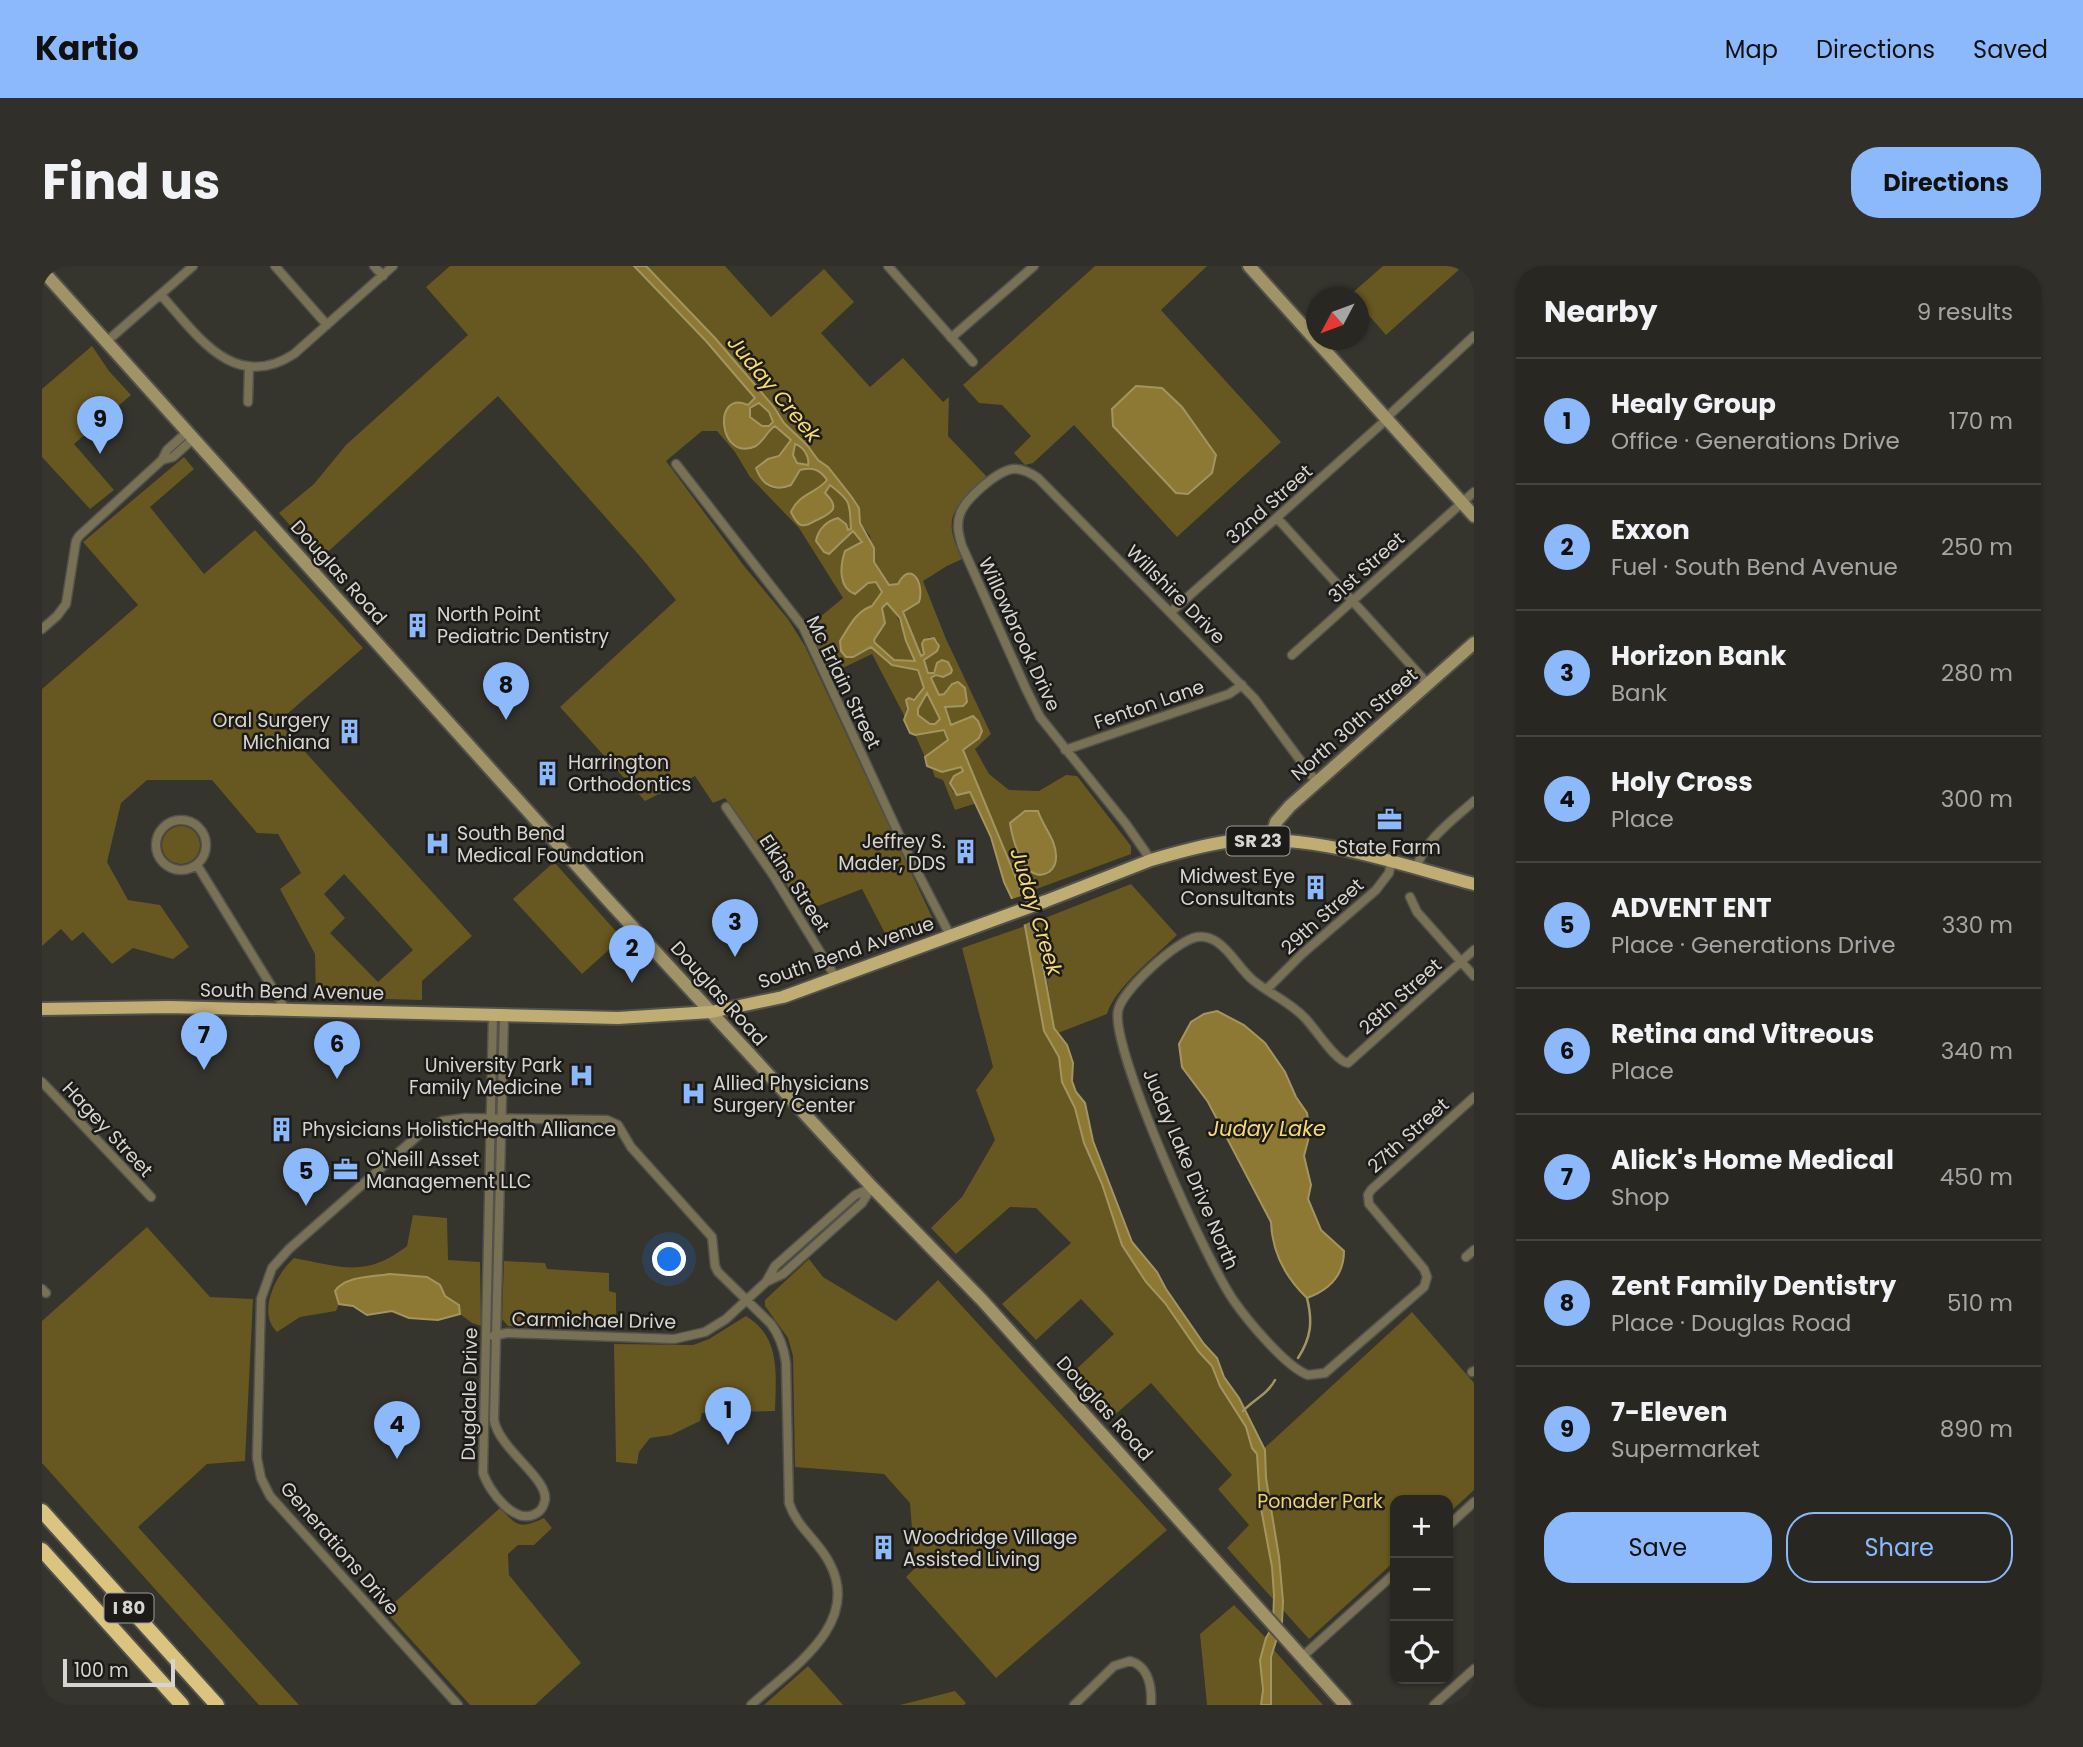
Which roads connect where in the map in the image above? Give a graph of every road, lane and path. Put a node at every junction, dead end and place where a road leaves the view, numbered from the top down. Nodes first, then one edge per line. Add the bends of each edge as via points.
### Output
1 (193, 266) edge
2 (275, 266) edge
3 (374, 266) edge
4 (393, 266) edge
5 (1034, 266) edge
6 (1249, 266) edge
7 (894, 268) edge
8 (42, 270) edge
9 (383, 276) junction
10 (161, 295) junction
11 (327, 325) junction
12 (1474, 336) edge
13 (951, 338) junction
14 (106, 342) junction
15 (973, 362) dead end
16 (249, 366) junction
17 (248, 402) dead end
18 (1387, 419) junction
19 (190, 436) junction
20 (676, 464) dead end
21 (989, 482) joint
22 (1474, 492) edge
23 (1462, 503) junction
24 (1474, 516) edge
25 (1277, 518) junction
26 (1352, 602) junction
27 (1171, 612) junction
28 (42, 629) edge
29 (1474, 643) edge
30 (1292, 655) dead end
31 (1428, 684) junction
32 (1242, 685) junction
33 (1065, 750) junction
34 (1317, 782) junction
35 (1474, 801) edge
36 (726, 807) dead end
37 (1271, 841) junction
38 (1151, 860) junction
39 (1391, 862) junction
40 (197, 864) junction
41 (1416, 869) junction
42 (1474, 884) edge
43 (1410, 897) dead end
44 (950, 935) junction
45 (1474, 950) edge
46 (1461, 961) junction
47 (1474, 976) edge
48 (836, 978) junction
49 (1267, 989) junction
50 (42, 1009) edge
51 (286, 1010) junction
52 (711, 1012) junction
53 (499, 1015) junction
54 (42, 1082) edge
55 (1474, 1097) edge
56 (491, 1119) junction
57 (501, 1119) junction
58 (872, 1187) junction
59 (151, 1197) dead end
60 (820, 1228) junction
61 (826, 1235) junction
62 (1474, 1250) edge
63 (1466, 1257) dead end
64 (1426, 1273) joint
65 (766, 1282) junction
66 (747, 1300) junction
67 (491, 1336) junction
68 (1474, 1502) edge
69 (42, 1511) edge
70 (1453, 1521) edge
71 (42, 1550) edge
72 (1390, 1577) edge
73 (1298, 1653) junction
74 (1474, 1669) edge
75 (182, 1705) edge
76 (217, 1705) edge
77 (458, 1705) edge
78 (751, 1705) edge
79 (1074, 1705) edge
80 (1151, 1705) edge
81 (1345, 1705) edge
82 (1434, 1705) edge

1 - 10 street
2 - 11 street
3 - 9 street
4 - 9 street
5 - 13 street
6 - 18 street
7 - 13 street
8 - 14 street, Douglas Road
9 - 11 street
10 - 14 street
10 - 16 street via 210,349
11 - 16 street via 290,357
12 - 18 street, 32nd Street
13 - 15 street
14 - 19 street, Douglas Road
16 - 17 street
18 - 23 street
18 - 25 street, 32nd Street
19 - 28 street via 173,457 162,460 79,536 66,604
19 - 52 street, Douglas Road
20 - 44 street, Mc Erlain Street via 803,627
21 - 27 street, Willshire Drive via 1017,469 1038,478
21 - 33 street, Willowbrook Drive via 960,513 959,537 1032,704
22 - 23 street, 31st Street
23 - 24 street
23 - 26 street, 31st Street
25 - 26 street
25 - 27 street, 32nd Street
26 - 30 street, 31st Street
26 - 31 street
27 - 32 street, Willshire Drive
29 - 31 street, North 30th Street
31 - 34 street, North 30th Street
32 - 33 street, Fenton Lane via 1229,694
32 - 34 street, Willshire Drive
33 - 38 street, Willowbrook Drive
34 - 37 street, North 30th Street via 1282,814
35 - 41 street via 1421,853
36 - 48 street, Elkins Street
37 - 38 main road, South Bend Avenue / SR 23 via 1226,842
37 - 39 main road, South Bend Avenue / SR 23 via 1325,846
38 - 44 main road, South Bend Avenue / SR 23
39 - 41 main road, South Bend Avenue / SR 23
39 - 49 street, 29th Street via 1376,890
40 - 40 street via 177,870 160,859 156,845 165,826 180,820 200,829 205,852
40 - 51 street
41 - 42 main road, South Bend Avenue / SR 23
43 - 46 street via 1417,912
44 - 48 main road, South Bend Avenue / SR 23
45 - 46 street, 28th Street
46 - 47 street
46 - 49 street, 28th Street via 1345,1063 1304,1016
48 - 52 main road, South Bend Avenue / SR 23 via 783,997
49 - 64 street, Juday Lake Drive North via 1221,945 1205,937 1190,939 1130,989 1117,1021 1149,1121 1233,1300 1290,1365 1314,1376 1325,1373 1424,1287
50 - 51 main road, South Bend Avenue / SR 23
51 - 53 main road, South Bend Avenue / SR 23
52 - 53 main road, South Bend Avenue / SR 23 via 618,1018
52 - 58 street, Douglas Road
53 - 56 street, Dugdale Drive
53 - 57 street, Dugdale Drive
54 - 59 street, Hagey Street
55 - 64 street, 27th Street via 1371,1190 1368,1200
56 - 57 street, Generations Drive
56 - 67 street, Dugdale Drive
56 - 77 street, Generations Drive via 451,1119 422,1132 279,1259 261,1299 257,1458 266,1488
57 - 66 street, Generations Drive via 614,1122 712,1237 718,1272
57 - 67 street, Dugdale Drive
58 - 60 street, Carmichael Drive via 855,1195
58 - 61 street, Carmichael Drive via 862,1203
58 - 73 street, Douglas Road via 982,1300
60 - 61 street
60 - 65 street, Carmichael Drive via 775,1266
61 - 65 street, Carmichael Drive via 783,1274
62 - 63 street
65 - 66 street, Carmichael Drive
66 - 67 street, Carmichael Drive via 726,1319 691,1337
66 - 78 street, Generations Drive via 771,1324 782,1344 789,1503 793,1517 831,1564 838,1598 834,1619 822,1640
67 - 67 street, Dugdale Drive via 483,1473 513,1513 530,1516 541,1510 545,1494 502,1440 495,1424
68 - 70 street
69 - 76 highway, I 80
71 - 75 highway, I 80
72 - 73 street
73 - 81 street, Douglas Road
74 - 82 street
79 - 80 street via 1114,1666 1126,1661 1141,1666 1148,1678

